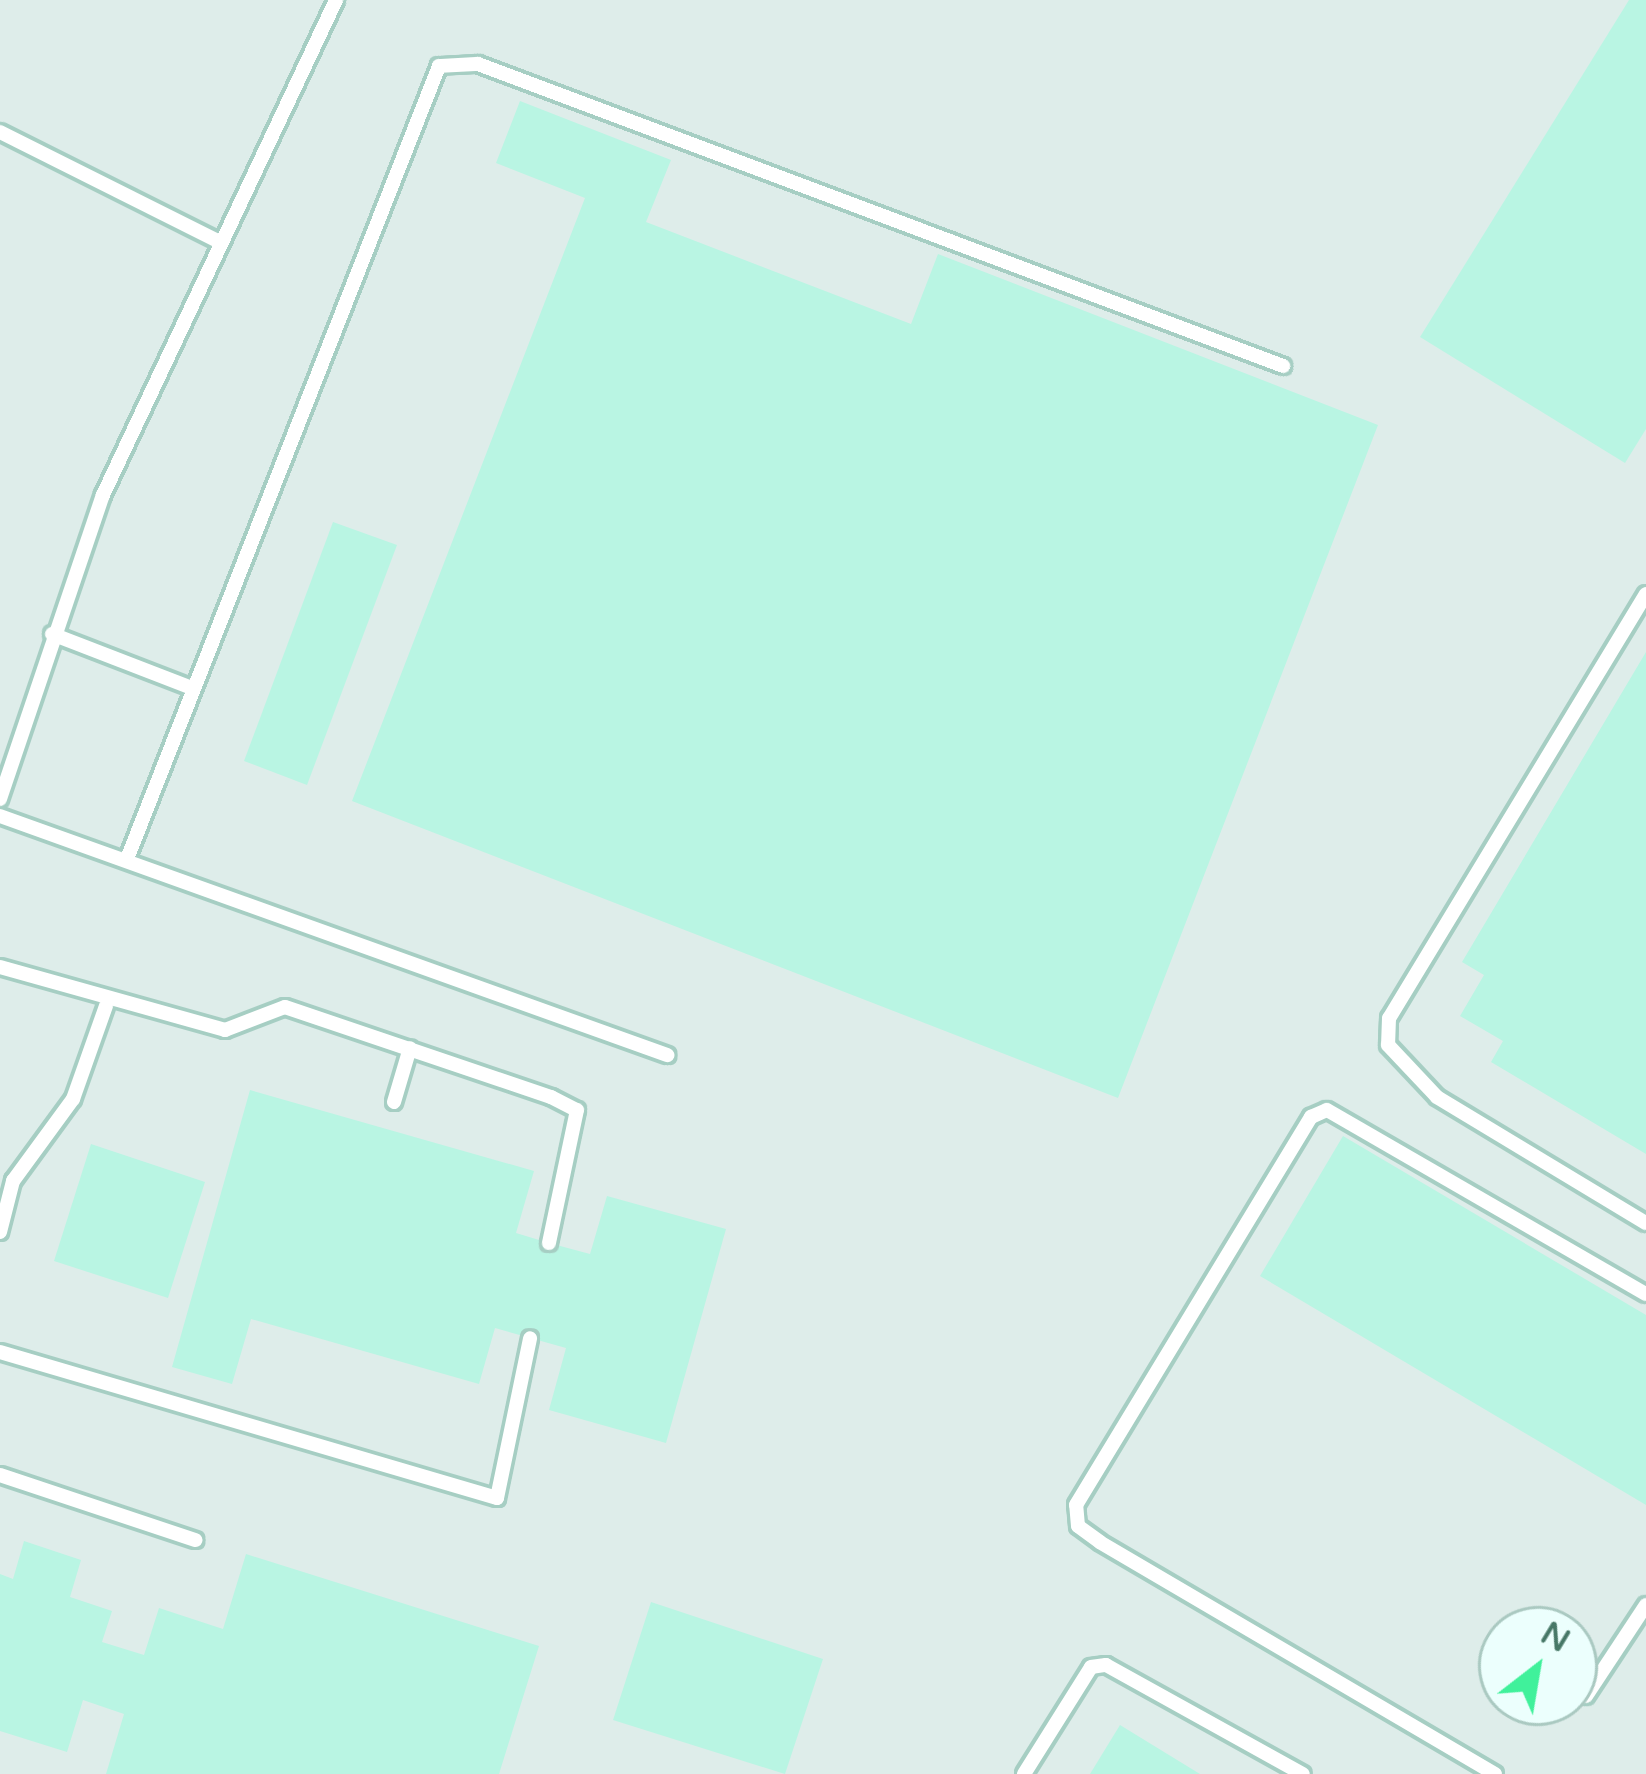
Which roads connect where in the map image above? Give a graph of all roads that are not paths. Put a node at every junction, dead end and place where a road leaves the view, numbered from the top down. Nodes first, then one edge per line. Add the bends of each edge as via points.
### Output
1 (335, 0) edge
2 (0, 132) edge
3 (220, 242) junction
4 (1283, 366) dead end
5 (1646, 594) edge
6 (52, 634) junction
7 (188, 686) junction
8 (0, 799) edge
9 (0, 816) edge
10 (127, 859) junction
11 (0, 968) edge
12 (106, 1006) junction
13 (410, 1048) junction
14 (668, 1055) dead end
15 (394, 1102) dead end
16 (1646, 1223) edge
17 (0, 1232) edge
18 (549, 1243) dead end
19 (1646, 1294) edge
20 (530, 1338) dead end
21 (0, 1352) edge
22 (0, 1475) edge
23 (195, 1540) dead end
24 (1646, 1605) edge
25 (1598, 1678) edge
26 (1024, 1774) edge
27 (1303, 1774) edge
28 (1495, 1774) edge

1 - 3 lane
2 - 3 lane
3 - 6 lane
4 - 7 lane via 478,64 439,66
5 - 16 lane via 1389,1018 1388,1045 1437,1097
6 - 7 lane
6 - 8 lane
7 - 10 lane
9 - 10 lane
10 - 14 lane
11 - 12 lane
12 - 13 lane via 225,1030 285,1007
12 - 17 lane via 73,1099 13,1181
13 - 15 lane
13 - 18 lane via 577,1110
19 - 28 lane via 1327,1110 1311,1118 1076,1505 1078,1526 1100,1542
20 - 21 lane via 496,1498
22 - 23 lane
24 - 25 lane
26 - 27 lane via 1090,1667 1106,1665

